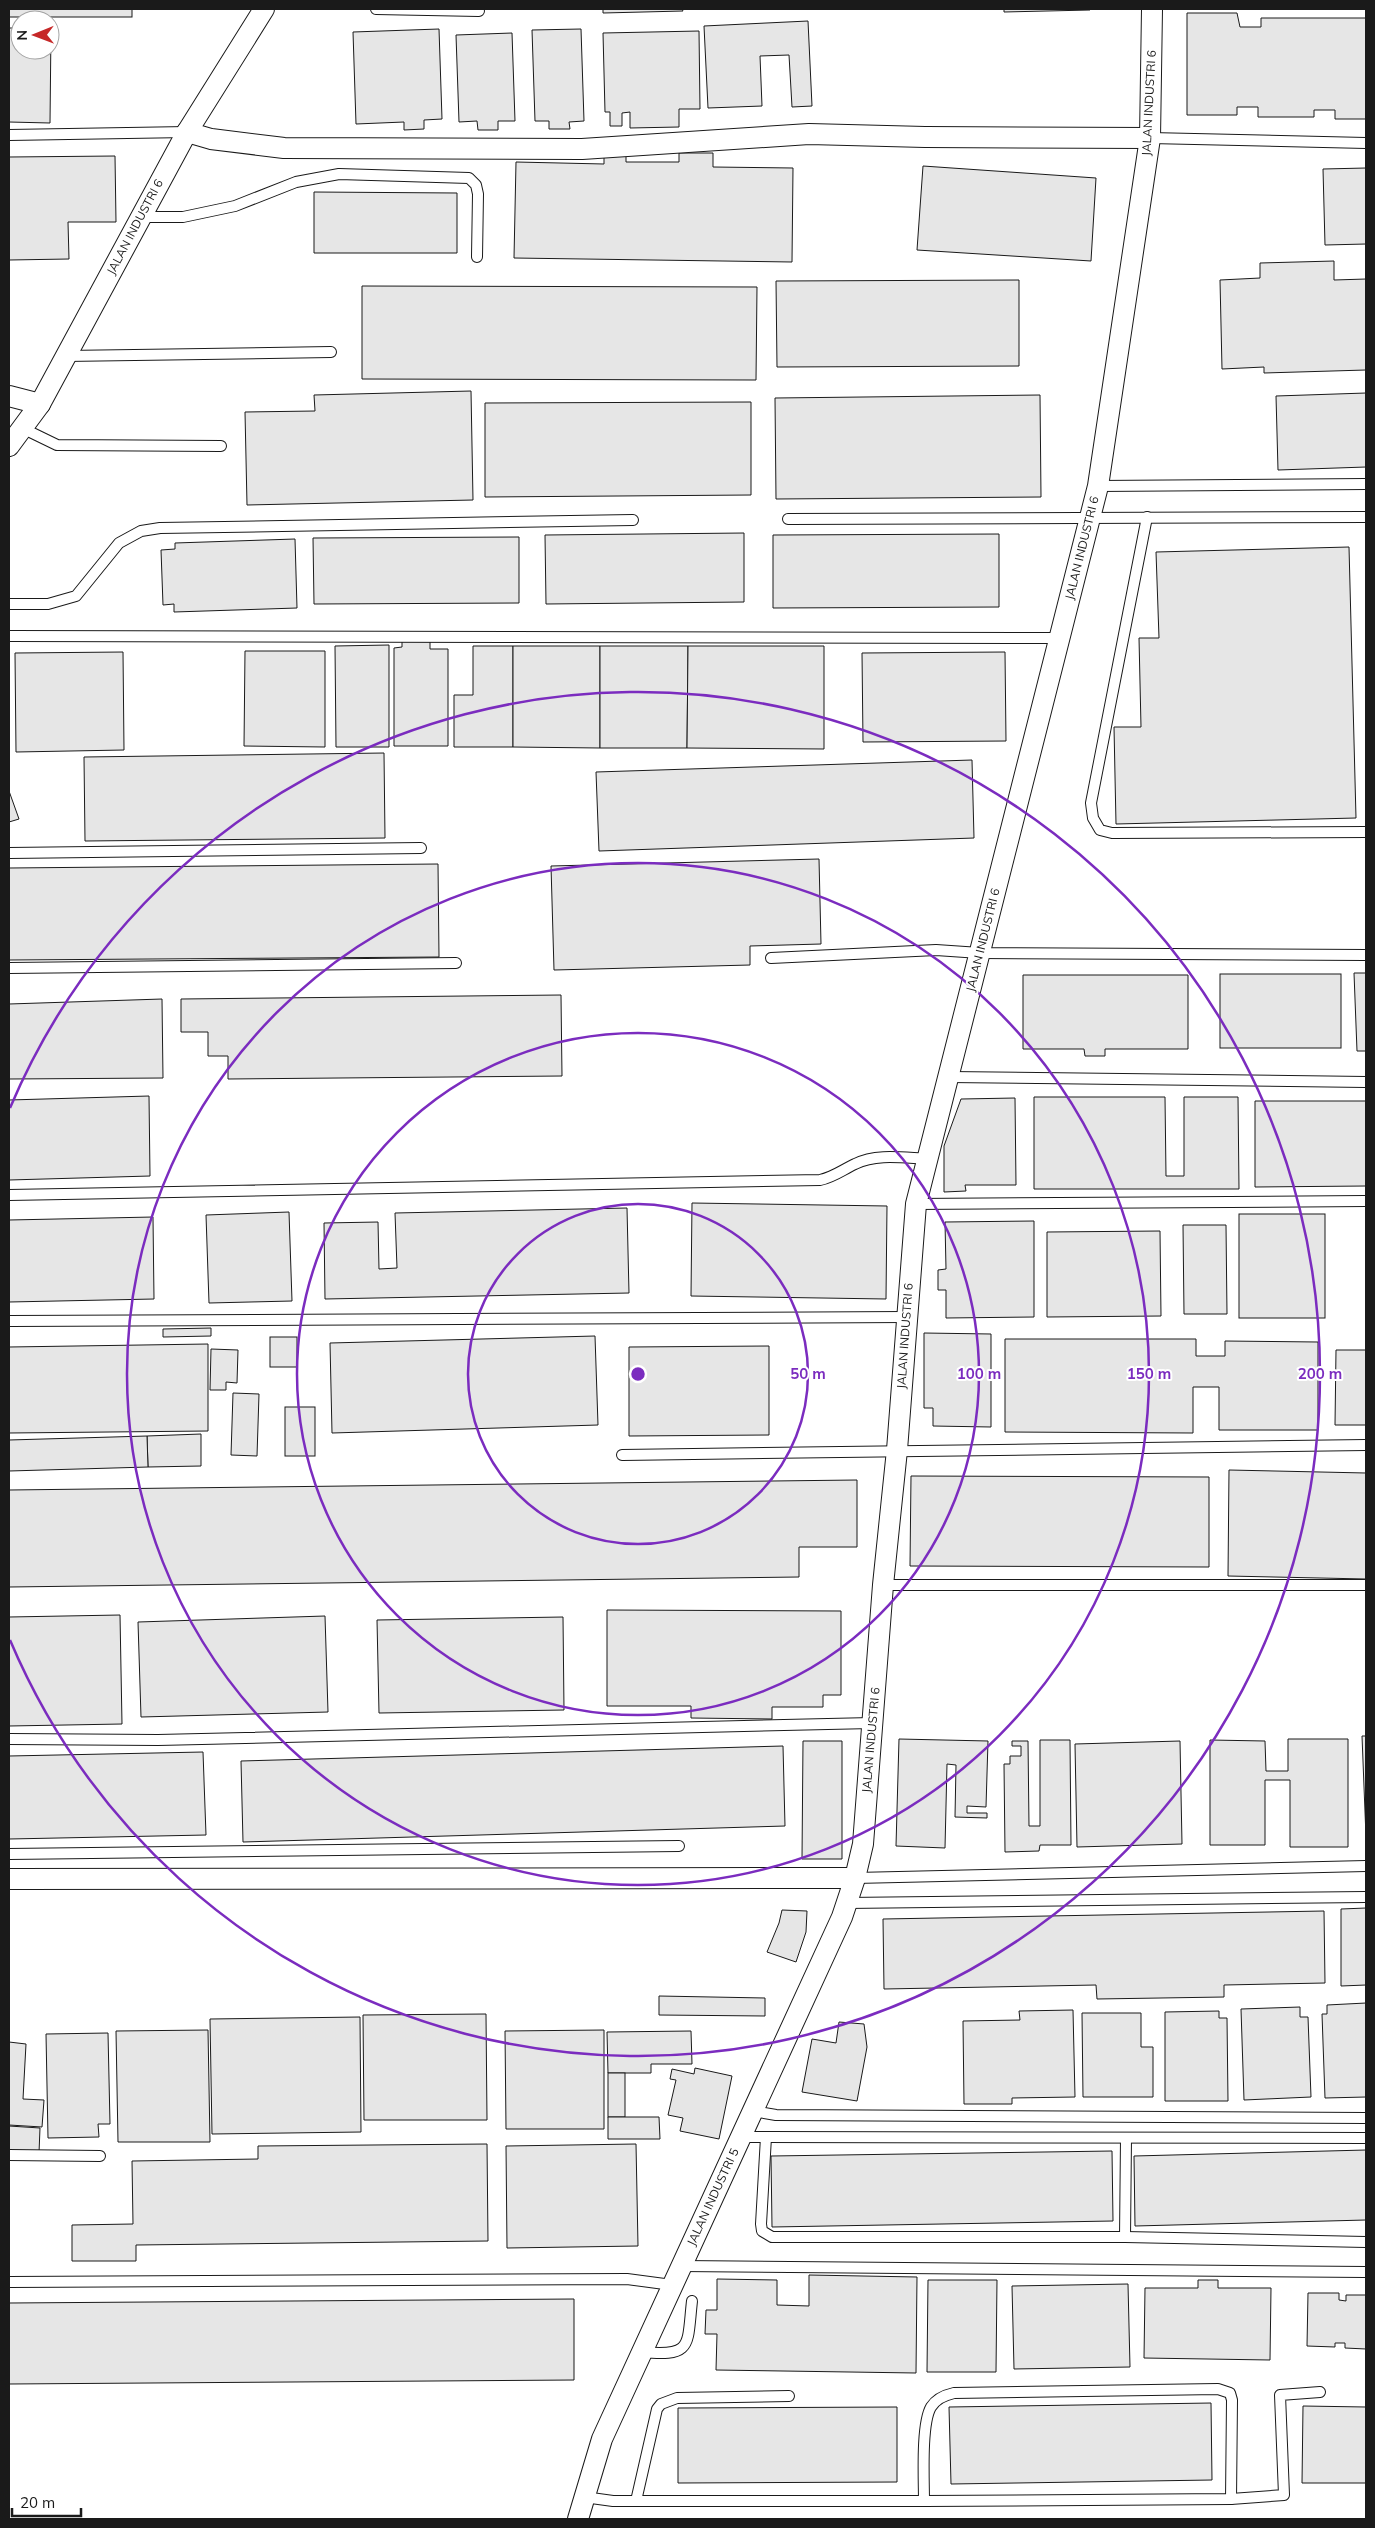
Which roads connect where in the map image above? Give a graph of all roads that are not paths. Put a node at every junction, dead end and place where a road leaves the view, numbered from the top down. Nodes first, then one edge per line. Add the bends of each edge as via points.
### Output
1 (264, 9) edge
2 (376, 9) edge
3 (1152, 9) edge
4 (479, 10) dead end
5 (187, 132) junction
6 (9, 135) edge
7 (1150, 138) junction
8 (1366, 143) edge
9 (141, 216) junction
10 (477, 256) dead end
11 (331, 352) dead end
12 (65, 356) junction
13 (9, 396) edge
14 (40, 404) junction
15 (22, 428) junction
16 (9, 446) edge
17 (221, 446) dead end
18 (1366, 484) edge
19 (1098, 486) junction
20 (1090, 516) junction
21 (1147, 517) junction
22 (1366, 517) edge
23 (788, 519) dead end
24 (633, 520) dead end
25 (9, 604) edge
26 (9, 636) edge
27 (1060, 638) junction
28 (1366, 832) edge
29 (421, 848) dead end
30 (9, 853) edge
31 (980, 953) junction
32 (1366, 954) edge
33 (771, 958) dead end
34 (456, 963) dead end
35 (9, 968) edge
36 (949, 1077) junction
37 (1366, 1082) edge
38 (928, 1159) junction
39 (9, 1195) edge
40 (1366, 1201) edge
41 (916, 1204) junction
42 (906, 1317) junction
43 (9, 1321) edge
44 (1366, 1446) edge
45 (897, 1450) junction
46 (622, 1455) dead end
47 (883, 1585) junction
48 (1366, 1586) edge
49 (872, 1723) junction
50 (9, 1739) edge
51 (679, 1846) dead end
52 (9, 1854) edge
53 (1366, 1866) edge
54 (855, 1878) junction
55 (9, 1879) edge
56 (1366, 1897) edge
57 (846, 1903) junction
58 (753, 2111) junction
59 (1366, 2118) edge
60 (740, 2137) junction
61 (766, 2137) junction
62 (1126, 2138) junction
63 (1366, 2138) edge
64 (9, 2154) edge
65 (100, 2156) dead end
66 (1125, 2237) junction
67 (1366, 2242) edge
68 (681, 2266) junction
69 (1366, 2272) edge
70 (9, 2282) edge
71 (672, 2285) junction
72 (692, 2301) dead end
73 (642, 2352) junction
74 (1320, 2392) dead end
75 (789, 2396) dead end
76 (584, 2497) junction
77 (1231, 2498) junction
78 (636, 2501) junction
79 (924, 2501) junction
80 (578, 2519) edge

1 - 5 street, JALAN INDUSTRI 6
2 - 4 lane
3 - 7 street, JALAN INDUSTRI 6
5 - 6 lane
5 - 7 street via 211,139 284,148 582,149 809,134
5 - 9 street, JALAN INDUSTRI 6
7 - 8 lane
7 - 19 street, JALAN INDUSTRI 6
9 - 10 lane via 184,217 235,206 296,182 332,174 469,178 476,184 478,194
9 - 12 street, JALAN INDUSTRI 6
11 - 12 lane
12 - 14 street, JALAN INDUSTRI 6
13 - 14 street
14 - 15 street, JALAN INDUSTRI 6
15 - 16 street, JALAN INDUSTRI 6
15 - 17 lane via 57,445
18 - 19 lane
19 - 20 street, JALAN INDUSTRI 6
20 - 21 lane
20 - 23 lane
20 - 27 street, JALAN INDUSTRI 6
21 - 22 lane
21 - 28 lane via 1091,803 1093,818 1100,830 1112,833
24 - 25 lane via 160,528 141,532 119,543 76,596 48,604
26 - 27 lane
27 - 31 street, JALAN INDUSTRI 6
29 - 30 lane
31 - 32 lane
31 - 33 lane via 936,950
31 - 36 street, JALAN INDUSTRI 6
34 - 35 lane
36 - 37 lane
36 - 38 street, JALAN INDUSTRI 6
38 - 39 lane via 876,1157 820,1180
38 - 41 street, JALAN INDUSTRI 6
40 - 41 lane
41 - 42 street, JALAN INDUSTRI 6
42 - 43 lane
42 - 45 street, JALAN INDUSTRI 6
44 - 45 lane
45 - 46 lane
45 - 47 street, JALAN INDUSTRI 6
47 - 48 lane
47 - 49 street, JALAN INDUSTRI 6
49 - 50 lane via 158,1740
49 - 54 street, JALAN INDUSTRI 6 via 863,1844
51 - 52 lane
53 - 54 lane
54 - 55 street
54 - 57 street, JALAN INDUSTRI 5
56 - 57 lane
57 - 58 street, JALAN INDUSTRI 5
58 - 59 lane via 786,2115
58 - 60 street, JALAN INDUSTRI 5
60 - 61 lane
60 - 68 street, JALAN INDUSTRI 5
61 - 62 lane
61 - 66 lane via 761,2224 762,2231 772,2237
62 - 63 lane
62 - 66 lane
64 - 65 lane
66 - 67 lane
68 - 69 lane
68 - 71 street, JALAN INDUSTRI 5
70 - 71 lane via 627,2279
71 - 73 street, JALAN INDUSTRI 5
72 - 73 lane via 688,2339 683,2347 674,2354
73 - 76 street, JALAN INDUSTRI 5 via 602,2439
74 - 77 lane via 1280,2395 1284,2495
75 - 78 lane via 677,2398 661,2404 657,2409
76 - 78 lane
76 - 80 street, JALAN INDUSTRI 5
77 - 79 lane
77 - 79 lane via 1232,2400 1230,2393 1218,2389 944,2396 931,2406 926,2420
78 - 79 lane

